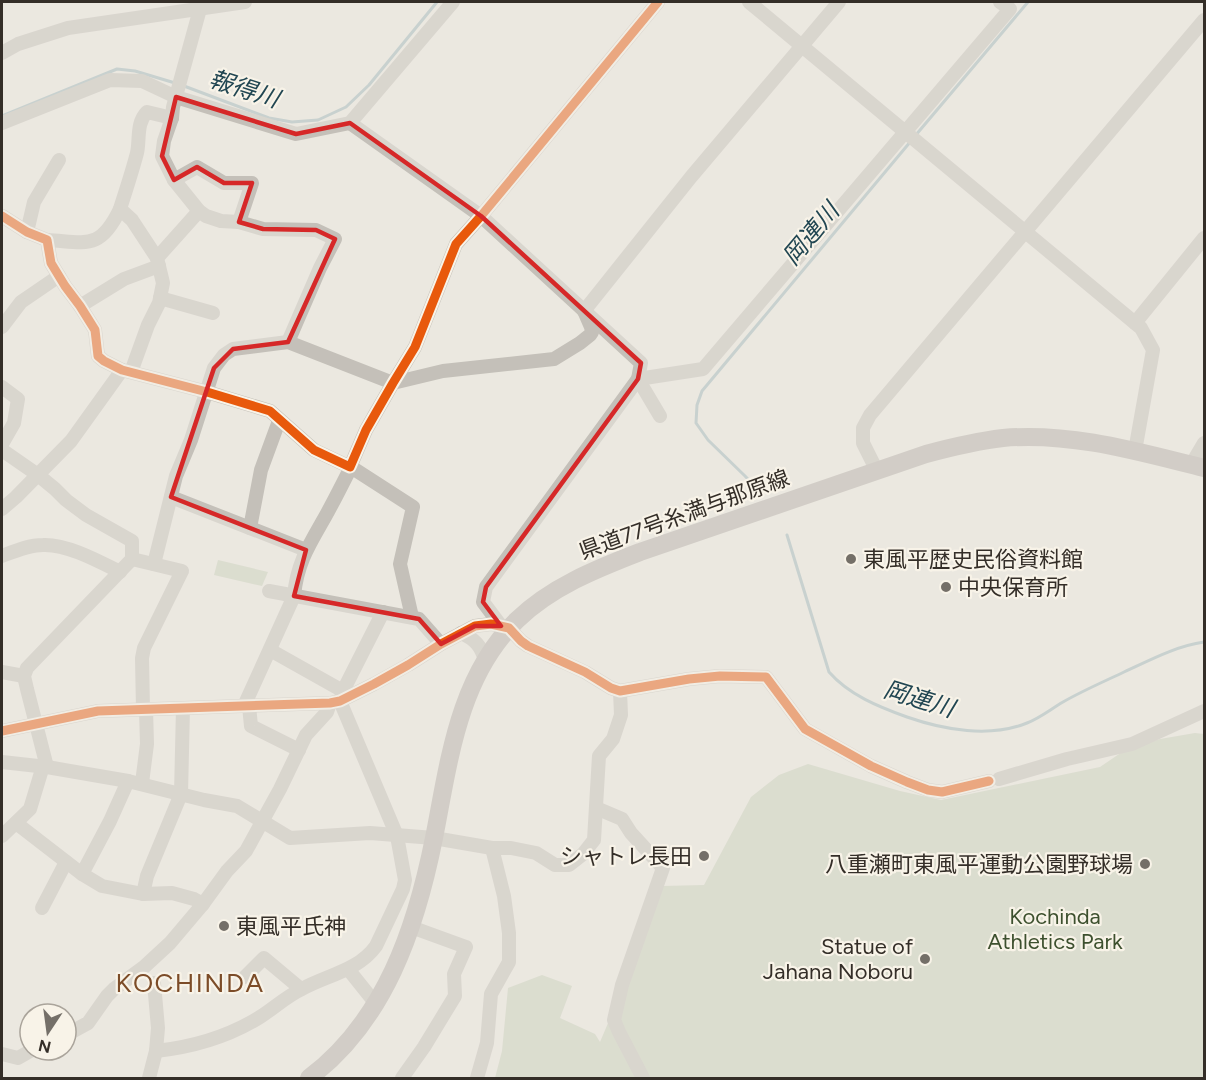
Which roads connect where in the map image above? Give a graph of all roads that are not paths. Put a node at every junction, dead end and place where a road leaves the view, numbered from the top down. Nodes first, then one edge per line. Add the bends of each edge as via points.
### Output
1 (245, 2) edge
2 (453, 2) edge
3 (658, 2) edge
4 (749, 2) edge
5 (839, 2) edge
6 (1000, 2) edge
7 (196, 5) edge
8 (1204, 20) edge
9 (801, 46) junction
10 (2, 53) edge
11 (176, 97) junction
12 (171, 118) junction
13 (2, 123) edge
14 (350, 123) junction
15 (905, 132) junction
16 (59, 160) dead end
17 (174, 180) junction
18 (120, 209) junction
19 (199, 211) junction
20 (2, 216) edge
21 (481, 216) junction
22 (239, 222) junction
23 (27, 232) junction
24 (1026, 232) junction
25 (1204, 238) edge
26 (47, 240) junction
27 (158, 262) junction
28 (59, 276) junction
29 (160, 298) junction
30 (80, 306) junction
31 (584, 311) junction
32 (213, 313) dead end
33 (1135, 323) junction
34 (2, 327) edge
35 (288, 342) junction
36 (127, 371) junction
37 (638, 379) junction
38 (393, 383) junction
39 (2, 387) edge
40 (207, 392) junction
41 (660, 416) dead end
42 (279, 421) junction
43 (1204, 442) edge
44 (2, 444) edge
45 (2, 450) edge
46 (1135, 451) junction
47 (1198, 466) edge
48 (877, 471) junction
49 (38, 475) junction
50 (171, 497) junction
51 (2, 509) edge
52 (250, 528) junction
53 (306, 550) junction
54 (2, 555) edge
55 (132, 559) junction
56 (154, 564) junction
57 (120, 572) junction
58 (270, 591) dead end
59 (294, 596) junction
60 (383, 612) junction
61 (412, 617) junction
62 (505, 627) junction
63 (461, 633) junction
64 (441, 644) junction
65 (270, 650) junction
66 (485, 660) junction
67 (2, 672) edge
68 (24, 676) junction
69 (620, 691) junction
70 (338, 698) junction
71 (247, 706) junction
72 (183, 708) junction
73 (145, 709) junction
74 (1204, 711) edge
75 (36, 724) junction
76 (2, 731) edge
77 (299, 750) junction
78 (2, 762) edge
79 (45, 767) junction
80 (135, 782) junction
81 (181, 794) junction
82 (596, 808) junction
83 (261, 822) junction
84 (16, 823) junction
85 (2, 836) edge
86 (398, 836) junction
87 (434, 838) junction
88 (492, 848) junction
89 (66, 862) junction
90 (82, 874) junction
91 (143, 894) junction
92 (203, 904) junction
93 (42, 908) dead end
94 (411, 927) junction
95 (348, 969) junction
96 (245, 977) dead end
97 (154, 983) dead end
98 (301, 989) junction
99 (376, 1004) junction
100 (78, 1028) edge
101 (156, 1051) junction
102 (2, 1054) edge
103 (18, 1058) edge
104 (149, 1078) edge
105 (309, 1078) edge
106 (402, 1078) edge
107 (477, 1078) edge
108 (643, 1078) edge

1 - 7 street
2 - 14 street
3 - 21 street
4 - 9 street
5 - 9 street
6 - 15 street via 1010,9
7 - 10 street via 68,28
7 - 11 street
8 - 24 street
9 - 15 street
9 - 31 street
11 - 12 street
11 - 13 street via 142,81 110,80
11 - 14 street via 296,134
12 - 17 street via 162,156
12 - 18 street via 147,112 143,116 138,149
14 - 21 street
15 - 24 street
15 - 37 street via 703,369
16 - 23 street via 34,202
17 - 19 street
17 - 22 street via 197,167 224,183 252,183
18 - 26 street via 108,230 86,243
18 - 27 street via 132,220
19 - 22 street via 221,221
19 - 27 street
20 - 23 street
21 - 31 street
21 - 38 street via 456,244 416,347
22 - 35 street via 262,229 316,230 335,239
23 - 26 street
24 - 33 street
24 - 48 street via 863,428 863,443
25 - 33 street
26 - 28 street via 51,263
27 - 29 street via 164,283
27 - 30 street
28 - 30 street
28 - 34 street via 21,302
29 - 32 street
29 - 36 street
30 - 36 street via 95,330 99,356
31 - 37 street via 641,363
31 - 38 street via 592,332 554,359 443,371
33 - 46 street via 1153,350
35 - 38 street
35 - 40 street via 234,349 224,355 214,368
36 - 40 street
36 - 49 street
37 - 41 street
37 - 62 street via 486,588 483,602
38 - 42 street via 350,467 314,450
39 - 44 street via 18,399 14,423
40 - 42 street via 270,411
40 - 50 street
42 - 52 street via 261,470
43 - 47 street
45 - 49 street
46 - 47 main road, 県道77号糸満与那原線
46 - 48 main road, 県道77号糸満与那原線 via 1050,438 1005,438 964,443
48 - 62 main road, 県道77号糸満与那原線 via 599,568 561,587
49 - 51 street
49 - 55 street via 74,507 132,541
50 - 52 street
50 - 56 street
52 - 53 street
53 - 59 street
53 - 61 street via 351,467 377,483 414,507 400,564
54 - 57 street via 45,544 67,549
55 - 56 street
55 - 57 street
56 - 73 street via 182,571 144,648
57 - 68 street via 27,668
58 - 59 street
59 - 60 street
59 - 65 street
60 - 61 street
60 - 70 street
61 - 64 street via 420,619
62 - 63 street via 484,624
62 - 66 main road, 県道77号糸満与那原線
62 - 69 street via 528,646
63 - 64 street
63 - 66 street via 478,643
64 - 70 street via 408,666
65 - 70 street
65 - 71 street
66 - 87 main road, 県道77号糸満与那原線 via 457,726
67 - 68 street
68 - 75 street
69 - 74 street via 720,676 766,677 805,729 871,766 942,792 1132,744
69 - 82 street via 621,715 613,739 599,756
70 - 71 street
70 - 77 street via 306,735
70 - 86 street
71 - 72 street
71 - 77 street via 251,726
72 - 73 street
72 - 81 street
73 - 75 street via 98,711
73 - 80 street via 147,744
75 - 76 street
75 - 79 street
77 - 83 street
78 - 79 street
79 - 80 street
79 - 84 street via 30,809
80 - 81 street
80 - 90 street
81 - 83 street via 237,807
81 - 91 street
82 - 88 street via 594,840 569,865 555,865 536,853
82 - 108 street via 622,819 663,868 622,985 614,1020
83 - 86 street via 290,838 370,833
83 - 92 street via 246,850
84 - 85 street
84 - 89 street
86 - 87 street
86 - 95 street via 404,889 376,946
87 - 88 street
87 - 94 main road, 県道77号糸満与那原線
88 - 107 street via 504,896 509,962 491,994 487,1043
89 - 90 street
89 - 93 street
90 - 91 street via 102,886
91 - 92 street via 172,893
92 - 100 street via 170,943 106,996 88,1023
94 - 99 main road, 県道77号糸満与那原線
94 - 106 street via 466,947 454,974 455,996
95 - 98 street
95 - 99 street
96 - 98 street via 264,958
97 - 101 street
98 - 101 street via 228,1034 182,1048
99 - 105 main road, 県道77号糸満与那原線 via 350,1039
101 - 104 street
102 - 103 street

